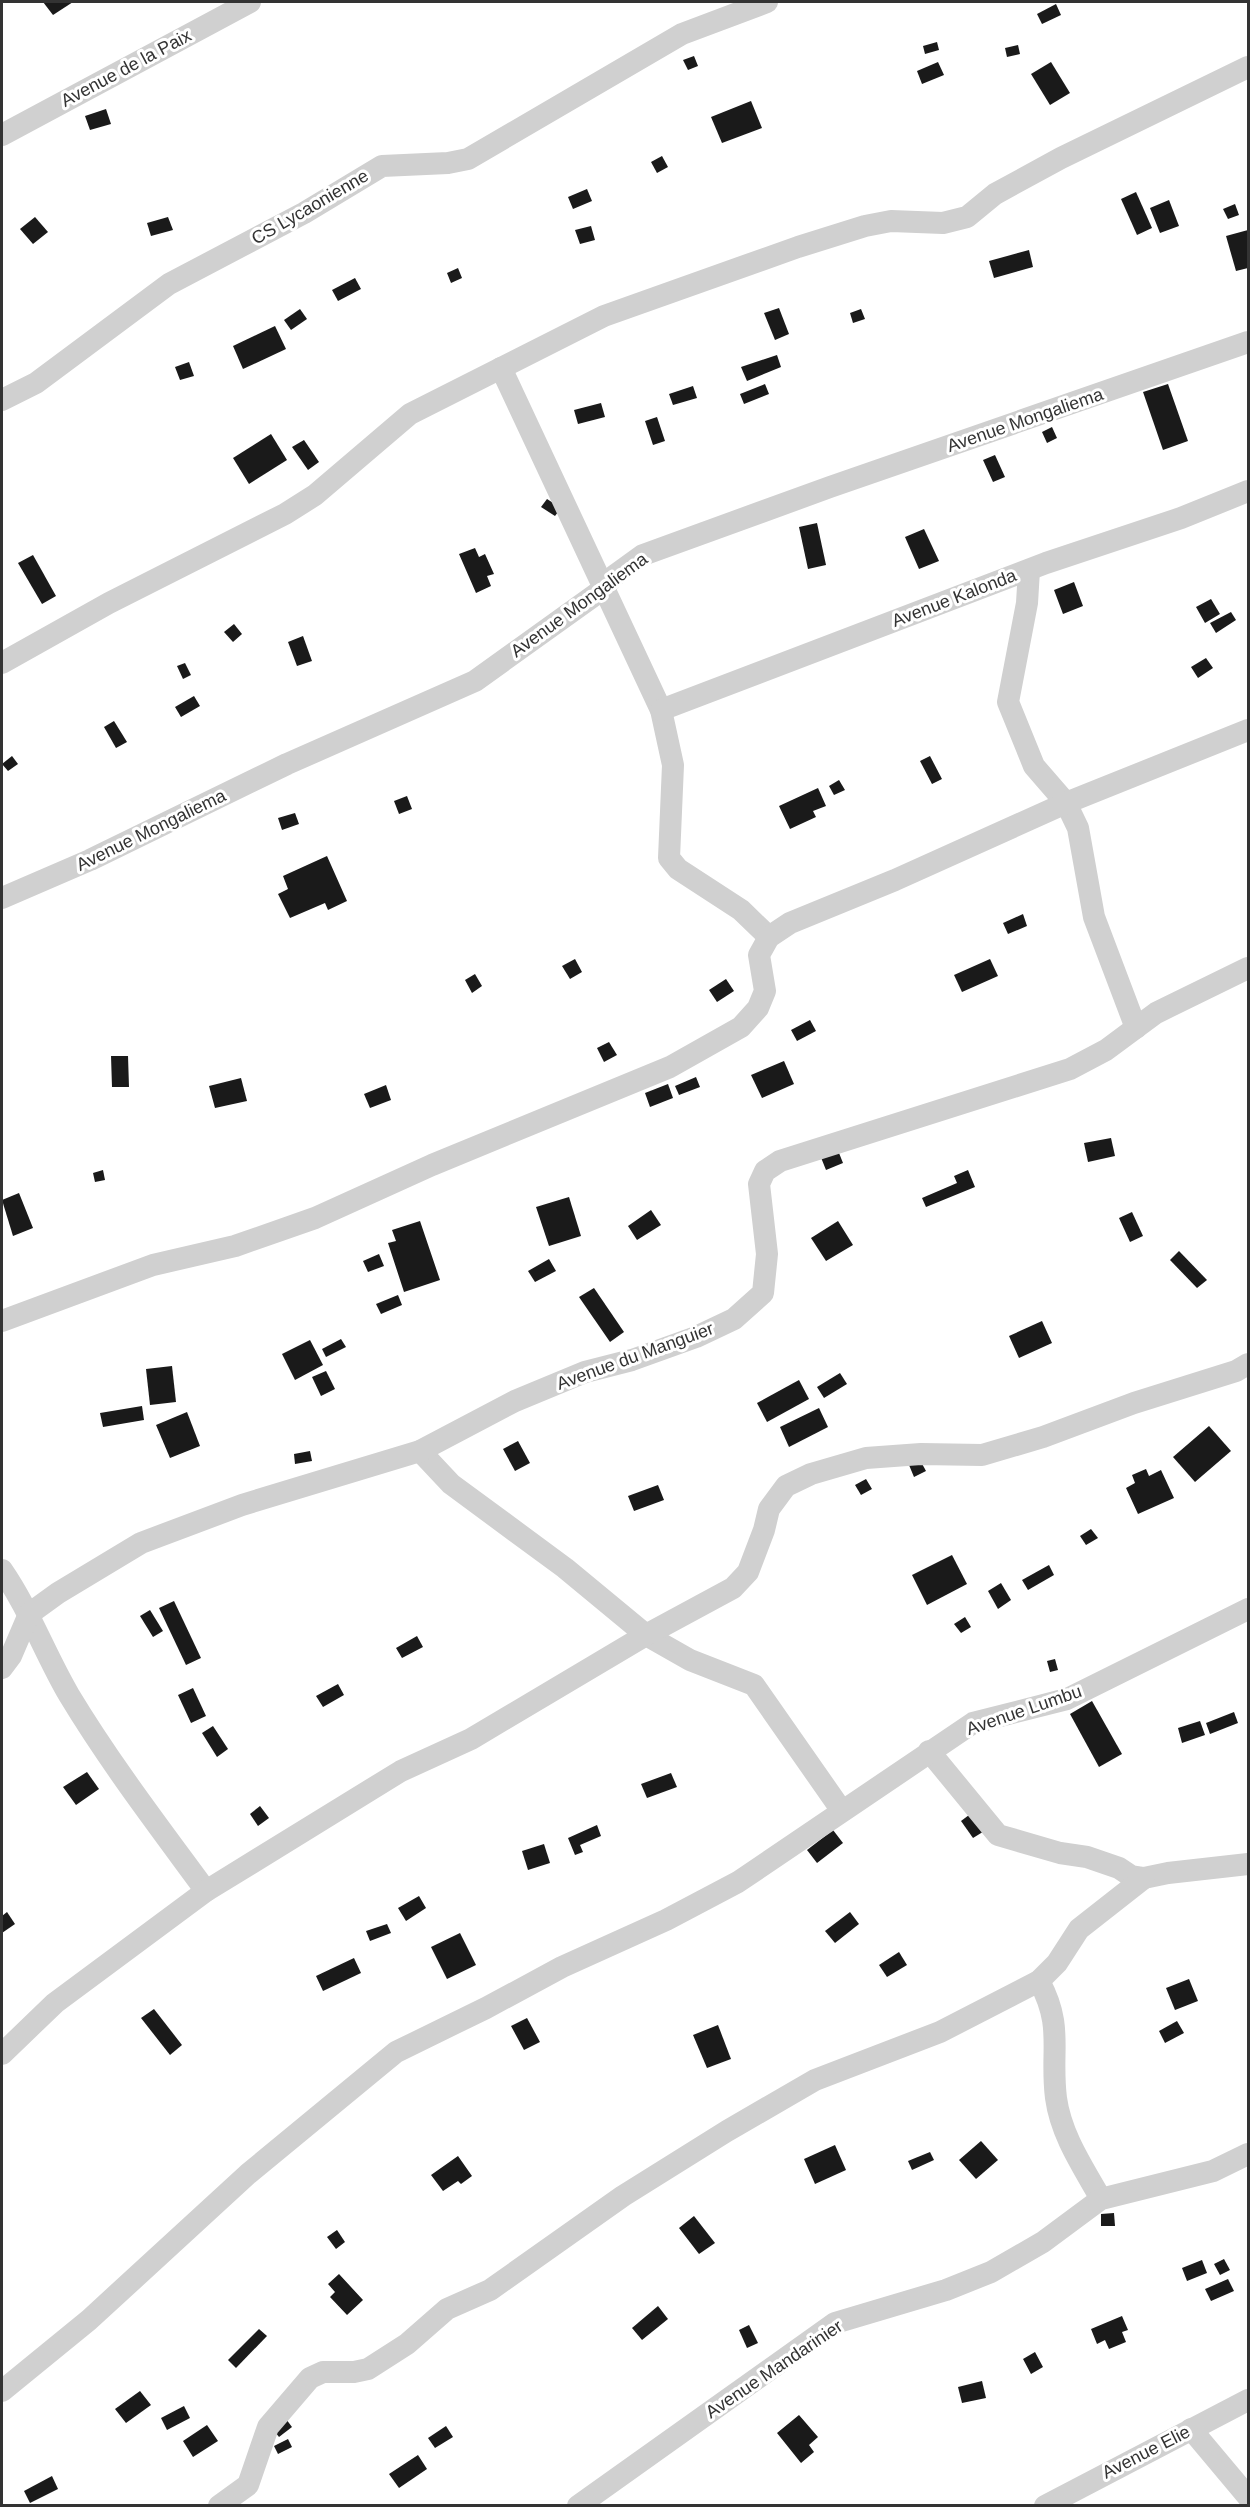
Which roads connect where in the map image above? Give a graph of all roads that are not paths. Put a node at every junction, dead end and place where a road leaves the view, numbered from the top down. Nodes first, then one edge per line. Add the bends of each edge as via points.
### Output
1 (250, 2) edge
2 (767, 2) edge
3 (1248, 67) edge
4 (2, 135) edge
5 (1248, 342) edge
6 (501, 368) junction
7 (2, 400) edge
8 (1248, 491) edge
9 (1029, 570) junction
10 (604, 586) junction
11 (2, 663) edge
12 (661, 710) junction
13 (1248, 730) edge
14 (1066, 803) junction
15 (2, 898) edge
16 (769, 937) junction
17 (1248, 969) edge
18 (1136, 1028) junction
19 (2, 1321) edge
20 (1248, 1364) edge
21 (420, 1451) junction
22 (2, 1570) edge
23 (1248, 1609) edge
24 (29, 1614) junction
25 (646, 1635) junction
26 (2, 1668) edge
27 (929, 1751) junction
28 (842, 1811) junction
29 (1248, 1864) edge
30 (1144, 1878) junction
31 (206, 1891) junction
32 (1039, 1981) junction
33 (2, 2054) edge
34 (1248, 2154) edge
35 (1101, 2199) junction
36 (2, 2391) edge
37 (1248, 2400) edge
38 (1191, 2428) junction
39 (1248, 2497) edge
40 (219, 2505) edge
41 (578, 2505) edge
42 (1045, 2505) edge

1 - 4 street, Avenue de la Paix
2 - 7 street, CS Lycaonienne via 682,34 468,159 382,166 304,213 169,284 36,383
3 - 6 street via 1060,158 995,194 967,217 943,223 891,221 798,247 604,316
5 - 10 street, Avenue Mongaliema via 643,555
6 - 10 street
6 - 11 street via 410,414 315,495 285,514 109,603
8 - 9 street, Avenue Kalonda
9 - 12 street, Avenue Kalonda
9 - 14 street via 1027,603 1008,702 1034,766
10 - 12 street
10 - 15 street, Avenue Mongaliema via 475,681
12 - 16 street via 673,765 669,858 678,869 741,910
13 - 14 street
14 - 16 street via 790,923
14 - 18 street via 1078,828 1094,917
16 - 19 street via 759,955 765,991 758,1008 741,1027 670,1067 315,1218 235,1246 153,1265
17 - 18 street, Avenue du Manguier via 1156,1013
18 - 21 street, Avenue du Manguier via 1070,1069 780,1161 765,1171 759,1184 767,1254 763,1293 734,1319 696,1337 585,1372 515,1401
20 - 25 street via 1044,1437 982,1455 866,1458 811,1474 786,1486 769,1509 748,1572 733,1588
21 - 24 street, Avenue du Manguier via 242,1505 141,1543
21 - 25 street via 451,1484
22 - 24 street
23 - 27 street, Avenue Lumbu via 1067,1699 973,1723
24 - 26 street
24 - 31 street via 69,1694 123,1777
25 - 28 street via 690,1660 754,1684
25 - 31 street via 471,1739 401,1771
27 - 28 street, Avenue Lumbu
27 - 30 street via 998,1835 1088,1857
28 - 36 street, Avenue Lumbu via 728,1887 396,2052 248,2174 89,2320
29 - 30 street
30 - 32 street via 1079,1929 1057,1963
31 - 33 street via 55,2003
32 - 35 street via 1054,2015 1056,2098 1063,2129
32 - 40 street via 940,2032 815,2080 727,2130 623,2196 490,2290 447,2309 407,2344 369,2369 323,2372 310,2378 268,2427 248,2485
34 - 35 street, Avenue Mandarinier via 1213,2171
35 - 41 street, Avenue Mandarinier via 1043,2242 992,2272 836,2323
37 - 38 street, Avenue Elie
38 - 39 street
38 - 42 street, Avenue Elie

